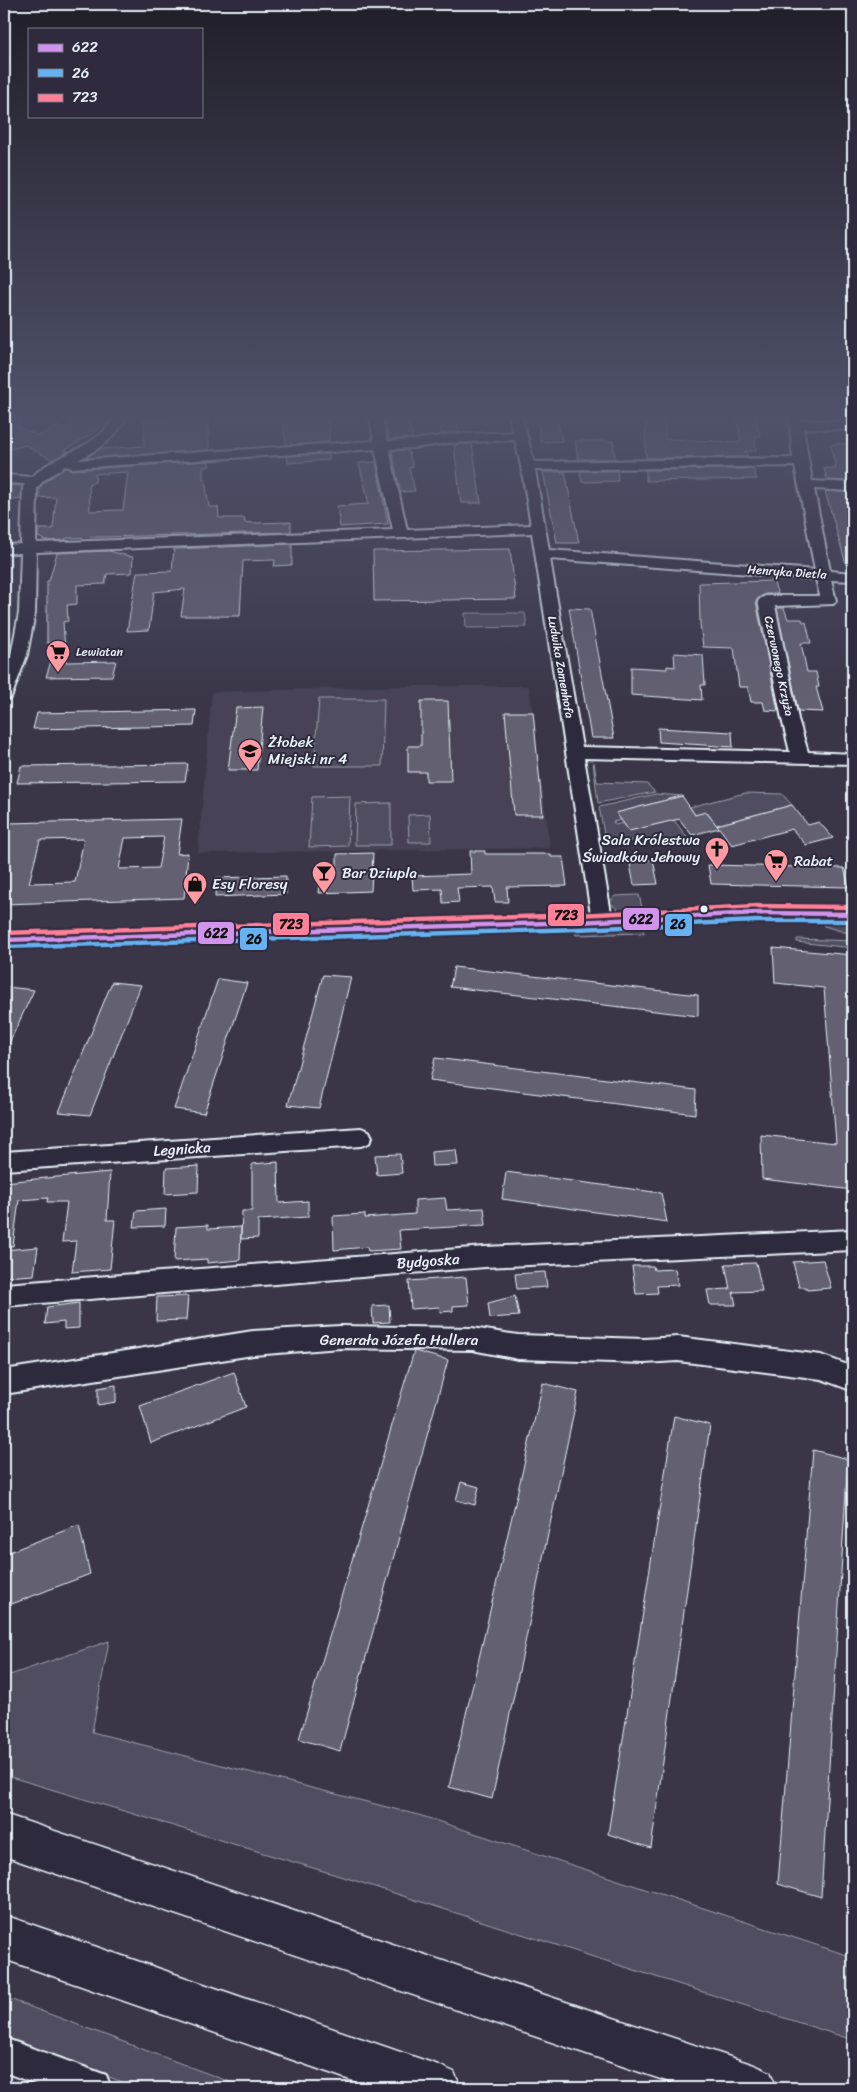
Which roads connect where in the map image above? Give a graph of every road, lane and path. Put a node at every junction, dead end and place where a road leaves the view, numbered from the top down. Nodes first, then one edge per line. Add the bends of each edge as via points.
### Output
1 (29, 512) edge
2 (396, 512) edge
3 (535, 512) edge
4 (812, 512) edge
5 (537, 529) junction
6 (401, 533) junction
7 (28, 548) junction
8 (4, 549) edge
9 (542, 554) junction
10 (823, 574) junction
11 (853, 577) edge
12 (4, 695) edge
13 (576, 752) junction
14 (801, 759) junction
15 (853, 760) edge
16 (853, 914) edge
17 (602, 920) junction
18 (4, 940) edge
19 (361, 1137) dead end
20 (4, 1161) edge
21 (853, 1240) edge
22 (4, 1295) edge
23 (853, 1379) edge
24 (4, 1382) edge
25 (4, 1835) edge
26 (4, 1937) edge
27 (4, 2055) edge
28 (93, 2088) edge
29 (438, 2088) edge
30 (754, 2088) edge

1 - 7 street
2 - 6 street
3 - 5 street, Ludwika Zamenhofa
4 - 10 street
5 - 6 street
5 - 9 street, Ludwika Zamenhofa
6 - 7 street
7 - 8 street
7 - 12 street via 27,613 18,655
9 - 10 street, Henryka Dietla
9 - 13 street, Ludwika Zamenhofa
10 - 11 street, Henryka Dietla
10 - 14 street, Czerwonego Krzyża via 828,601 766,601
13 - 14 street
13 - 17 street, Ludwika Zamenhofa
14 - 15 street
16 - 17 street via 757,913
17 - 18 street
19 - 20 street, Legnicka
21 - 22 street, Bydgoska via 725,1244 347,1266
23 - 24 street, Generała Józefa Hallera via 821,1367 678,1349 518,1347 472,1339 340,1337 253,1342
25 - 30 highway
26 - 29 highway
27 - 28 street

